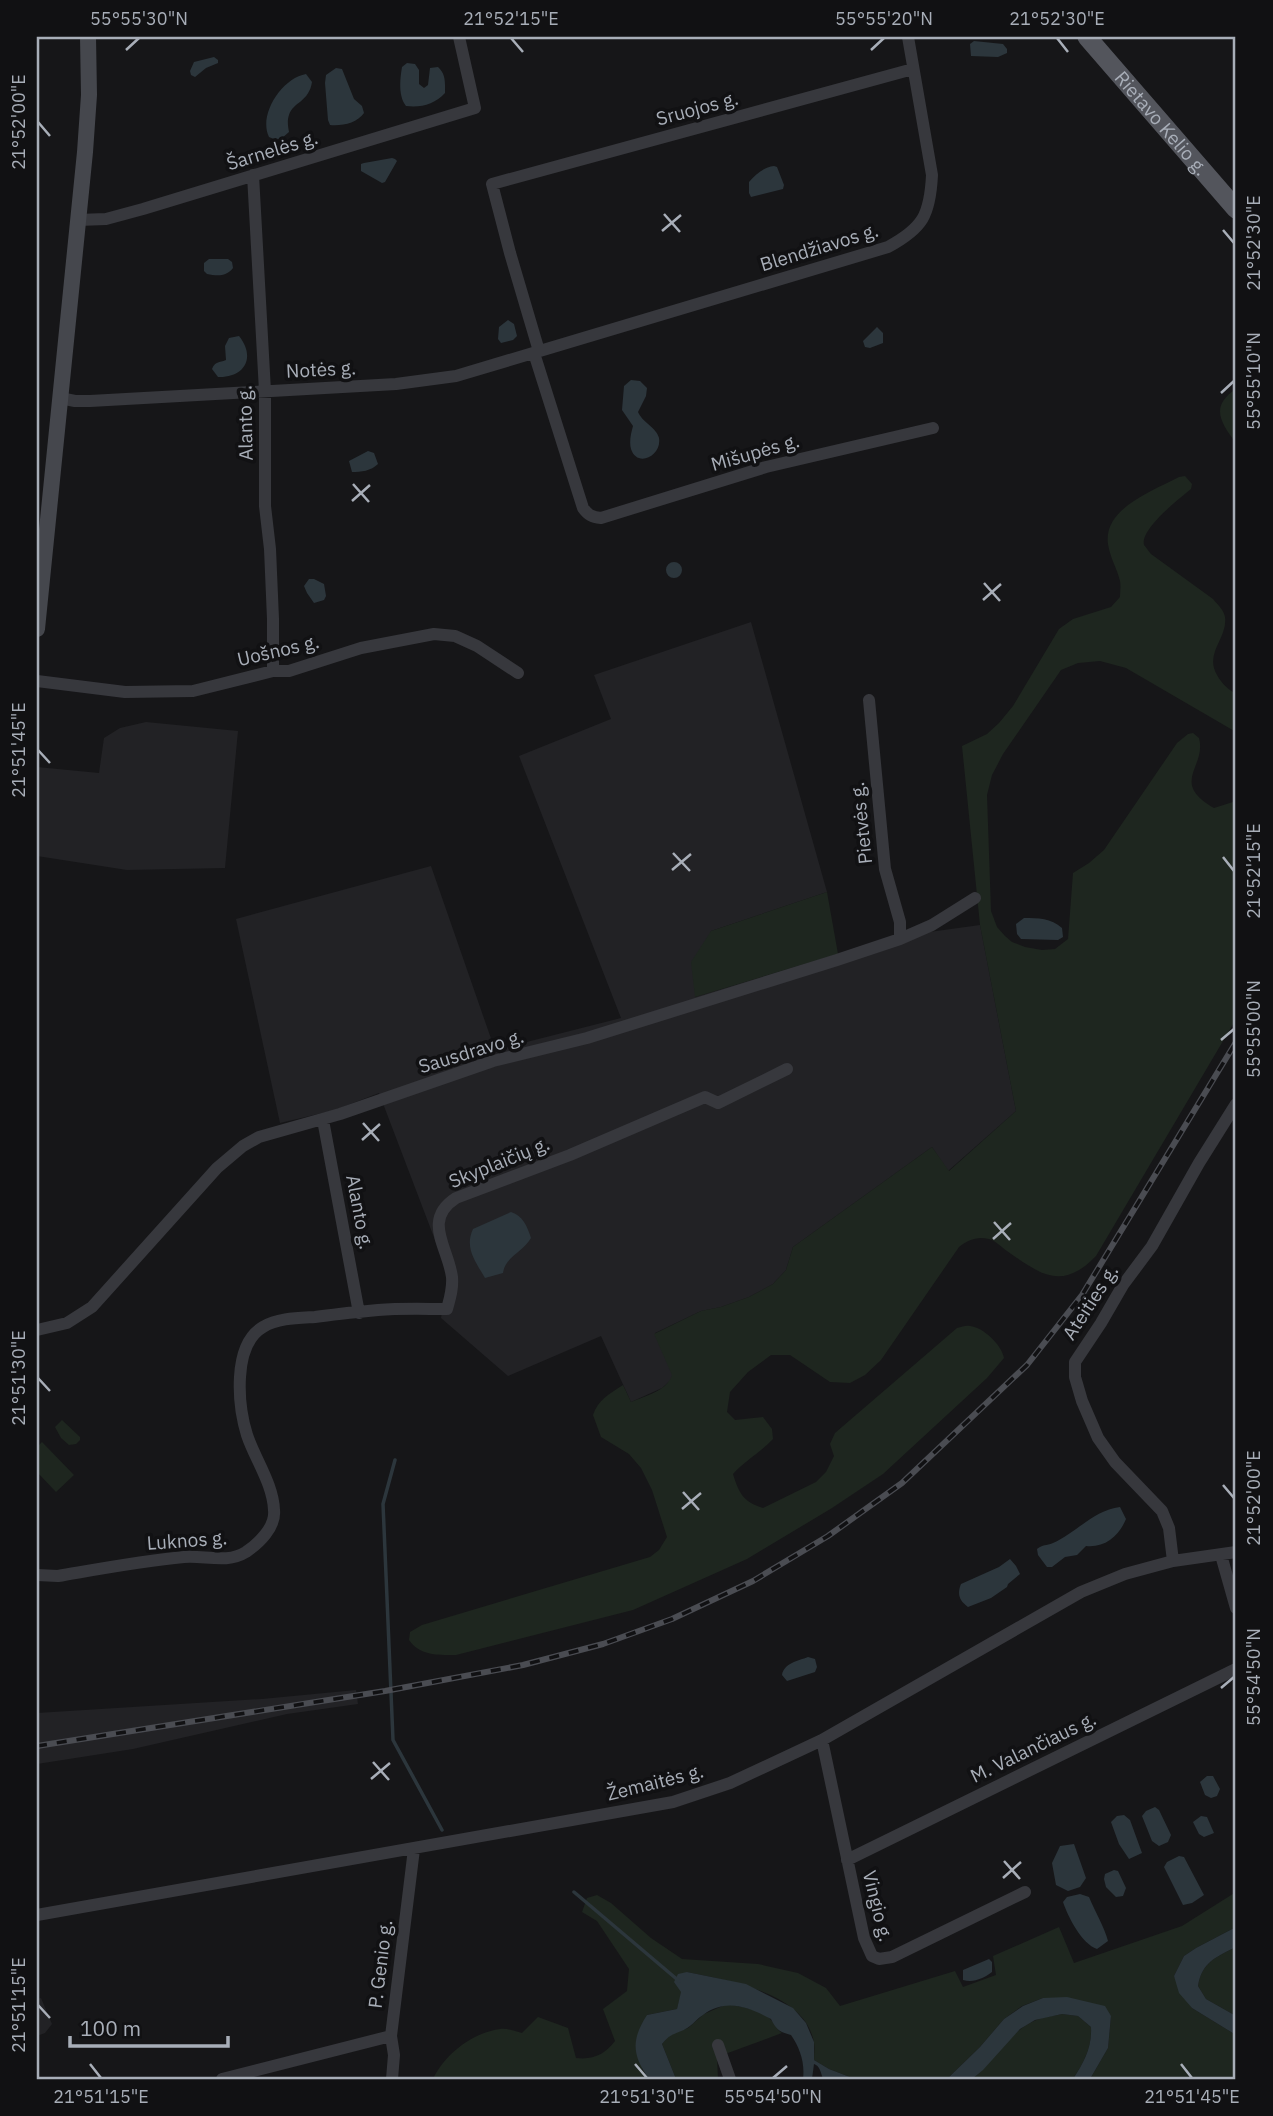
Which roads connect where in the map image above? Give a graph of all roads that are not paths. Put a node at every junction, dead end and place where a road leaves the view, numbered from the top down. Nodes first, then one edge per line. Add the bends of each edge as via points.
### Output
1 (88, 37) edge
2 (460, 37) edge
3 (908, 37) edge
4 (1087, 37) edge
5 (913, 69) junction
6 (253, 175) junction
7 (1236, 209) edge
8 (78, 220) junction
9 (536, 352) junction
10 (265, 391) junction
11 (60, 398) junction
12 (933, 428) dead end
13 (40, 557) edge
14 (37, 629) edge
15 (273, 671) junction
16 (518, 673) dead end
17 (37, 681) edge
18 (869, 700) dead end
19 (975, 898) dead end
20 (900, 939) junction
21 (787, 1069) dead end
22 (1236, 1104) edge
23 (323, 1120) junction
24 (359, 1313) junction
25 (37, 1330) edge
26 (275, 1511) joint
27 (1236, 1552) edge
28 (1221, 1555) junction
29 (1173, 1561) junction
30 (37, 1575) edge
31 (1236, 1608) edge
32 (1236, 1669) edge
33 (822, 1740) junction
34 (414, 1849) junction
35 (847, 1860) junction
36 (1025, 1892) dead end
37 (37, 1915) edge
38 (391, 2036) junction
39 (718, 2045) dead end
40 (222, 2079) edge
41 (392, 2079) edge
42 (730, 2079) edge

1 - 8 main road via 89,95
2 - 6 street, Šarnelės g. via 475,108
3 - 5 street, Blendžiavos g.
4 - 7 main road, Rietavo Kelio g.
5 - 9 street, Blendžiavos g. via 932,175 921,224 906,237 869,254
5 - 9 street, Sruojos g. via 492,184
6 - 8 street, Šarnelės g. via 106,219
6 - 10 street, Alanto g.
8 - 11 main road
9 - 10 street, Notės g. via 444,377 396,384
9 - 12 street, Mišupės g. via 580,500 589,516 601,519 766,467
10 - 11 street, Notės g. via 90,401
10 - 15 street, Alanto g.
11 - 13 main road
13 - 14 main road
15 - 16 street, Uošnos g. via 289,671 361,648 434,634 455,636 477,646
15 - 17 street, Uošnos g. via 193,691 125,692
18 - 20 street, Pietvės g. via 885,869 900,922
19 - 20 street, Sausdravo g.
20 - 23 street, Sausdravo g. via 587,1038 493,1061
21 - 24 street, Skyplaičių g. via 718,1103 705,1097 456,1198 438,1221 452,1274 447,1309
22 - 29 street, Ateities g. via 1152,1246 1075,1362 1074,1377 1098,1438 1162,1511
23 - 24 street, Alanto g.
23 - 25 street, Sausdravo g. via 272,1132 243,1146 217,1168 92,1307 67,1323
24 - 26 street, Skyplaičių g. via 281,1320 249,1338 240,1378 241,1404
26 - 30 street, Luknos g. via 271,1527 243,1554 219,1559 188,1556 58,1576
27 - 28 street, Žemaitės g.
28 - 29 street, Žemaitės g.
28 - 31 street
29 - 33 street, Žemaitės g. via 1081,1592
32 - 35 street, M. Valančiaus g.
33 - 34 street, Žemaitės g. via 730,1783 673,1802
33 - 35 street, Vingio g.
34 - 37 street, Žemaitės g.
34 - 38 street, P. Genio g.
35 - 36 street, Vingio g. via 864,1938 872,1956 879,1959 892,1957
38 - 40 street, P. Genio g.
38 - 41 street
39 - 42 street

